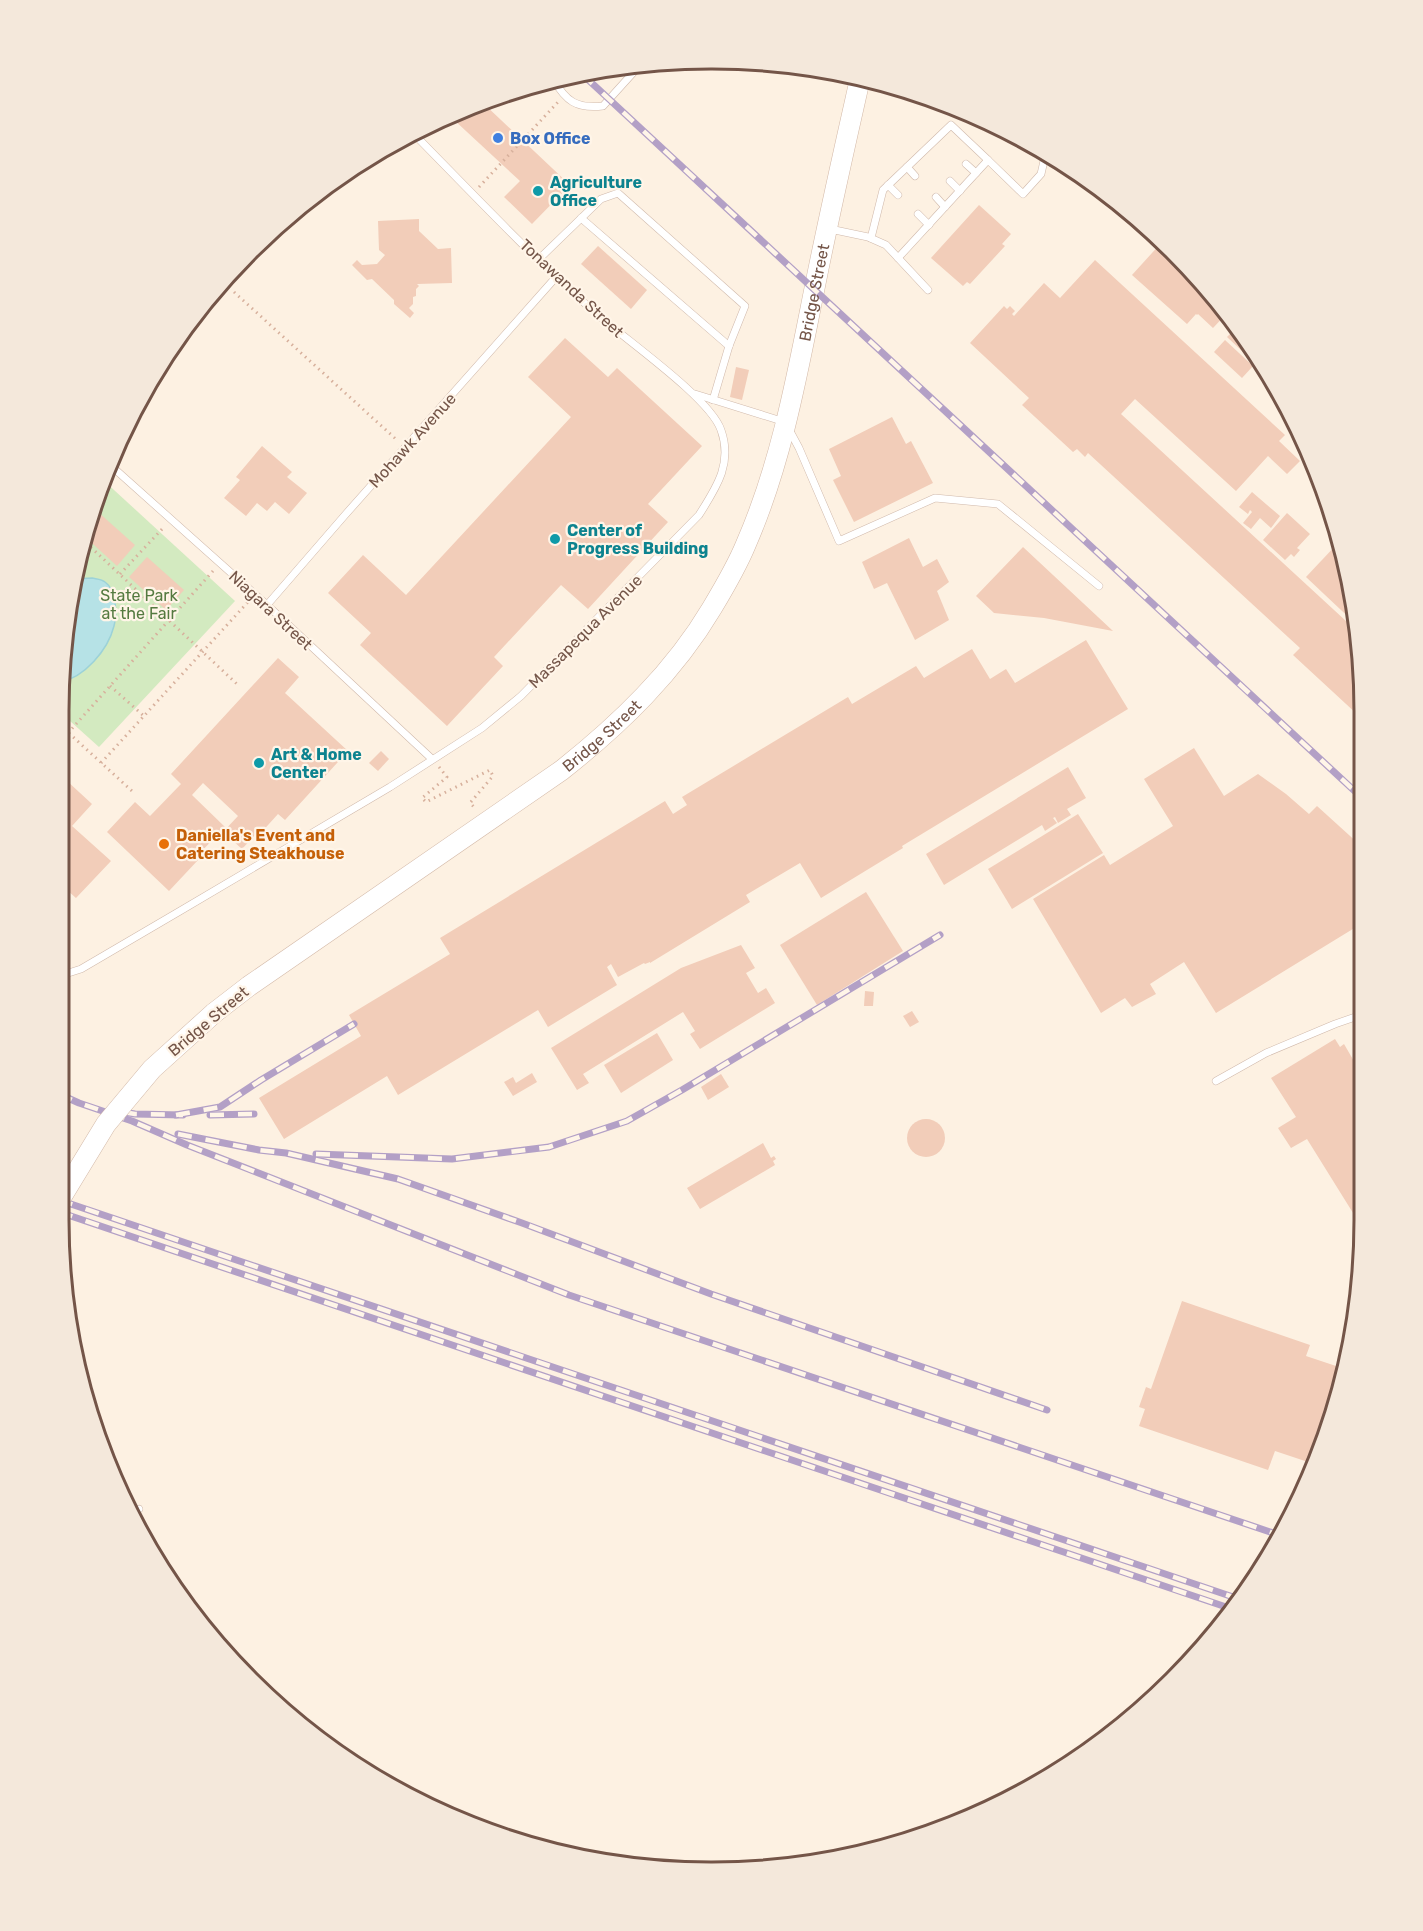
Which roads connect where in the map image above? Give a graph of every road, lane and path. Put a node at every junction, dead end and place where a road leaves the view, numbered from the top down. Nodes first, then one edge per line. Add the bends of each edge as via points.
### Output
1 (632, 74) edge
2 (858, 86) edge
3 (558, 88) edge
4 (563, 96) junction
5 (938, 137) junction
6 (419, 139) edge
7 (945, 144) dead end
8 (922, 153) junction
9 (988, 160) junction
10 (929, 161) dead end
11 (1044, 162) edge
12 (966, 164) dead end
13 (907, 168) junction
14 (976, 174) junction
15 (915, 176) dead end
16 (950, 181) dead end
17 (888, 185) junction
18 (960, 191) junction
19 (473, 194) junction
20 (898, 195) dead end
21 (936, 197) dead end
22 (945, 207) junction
23 (918, 214) dead end
24 (581, 218) junction
25 (929, 225) junction
26 (827, 229) junction
27 (871, 238) junction
28 (898, 258) junction
29 (539, 259) junction
30 (557, 276) junction
31 (229, 287) edge
32 (928, 290) dead end
33 (729, 346) junction
34 (693, 394) junction
35 (713, 400) junction
36 (785, 422) junction
37 (724, 446) joint
38 (405, 448) junction
39 (118, 471) joint
40 (115, 475) edge
41 (171, 519) junction
42 (91, 547) edge
43 (221, 563) junction
44 (120, 574) junction
45 (1099, 586) dead end
46 (255, 594) junction
47 (267, 605) junction
48 (169, 621) junction
49 (202, 652) junction
50 (238, 685) dead end
51 (110, 686) junction
52 (144, 716) junction
53 (69, 732) edge
54 (69, 734) edge
55 (432, 759) junction
56 (101, 763) junction
57 (132, 791) dead end
58 (487, 822) junction
59 (69, 973) edge
60 (1354, 1018) edge
61 (1216, 1081) dead end
62 (69, 1183) edge

1 - 4 lane via 603,106 589,107
2 - 26 main road, Bridge Street
3 - 4 lane
4 - 19 path
5 - 7 lane
5 - 8 lane
5 - 9 lane via 951,124
6 - 19 lane, Tonawanda Street
8 - 10 lane
8 - 13 lane
9 - 11 lane via 1023,194 1041,174
9 - 14 lane
12 - 14 lane
13 - 15 lane
13 - 17 lane
14 - 18 lane
16 - 18 lane
17 - 20 lane
17 - 27 lane via 883,190
18 - 22 lane
19 - 29 lane, Tonawanda Street
21 - 22 lane
22 - 25 lane
23 - 25 lane
24 - 29 lane
24 - 33 lane
24 - 33 lane via 601,199 618,193 745,306
25 - 28 lane
26 - 27 lane
26 - 36 main road, Bridge Street
27 - 28 lane via 886,245
28 - 32 lane
29 - 30 lane, Tonawanda Street
30 - 34 lane, Tonawanda Street via 597,315
30 - 38 lane, Mohawk Avenue
31 - 38 path
33 - 35 lane
34 - 35 lane
34 - 37 lane, Tonawanda Street via 721,429
35 - 36 lane
36 - 45 lane via 839,541 935,498 998,504
36 - 58 main road, Bridge Street via 772,473 746,545 712,609 685,649 601,739
37 - 55 lane, Massapequa Avenue via 719,482 699,515 521,696 482,728
38 - 47 lane, Mohawk Avenue
39 - 40 path
39 - 41 lane, Niagara Street
41 - 43 lane, Niagara Street
41 - 44 path
42 - 44 path
43 - 46 lane, Niagara Street
43 - 48 path
44 - 48 path
46 - 47 lane, Niagara Street
46 - 49 path
47 - 55 lane, Niagara Street
48 - 49 path
48 - 51 path
49 - 50 path
49 - 52 path
51 - 52 path
51 - 53 path
52 - 56 path
54 - 56 path
55 - 58 path via 447,777 422,798 426,802 490,770 493,776 470,803
55 - 59 lane, Massapequa Avenue via 170,917
56 - 57 path
58 - 62 main road, Bridge Street, bridge via 214,1013 152,1069 106,1124
60 - 61 lane via 1266,1053

